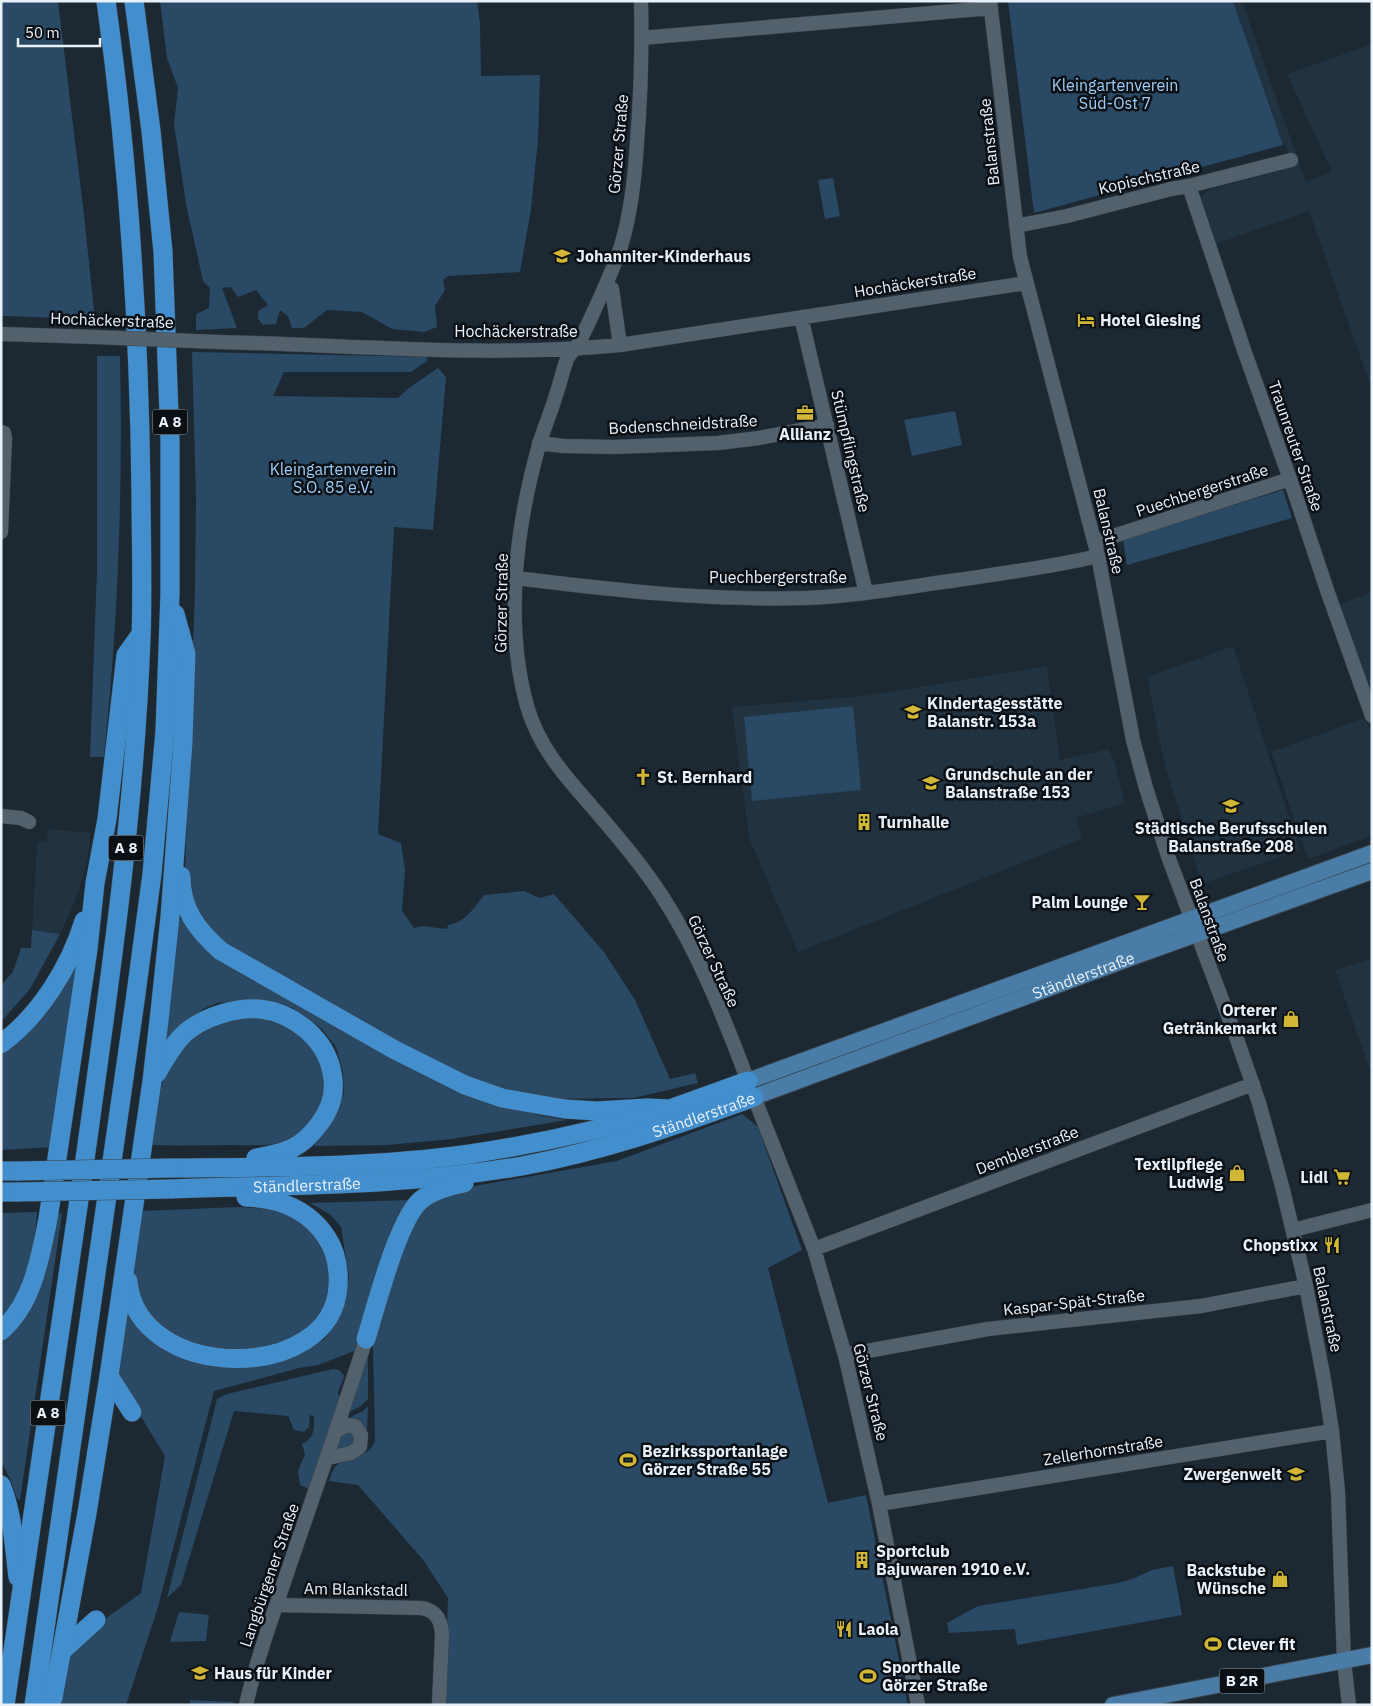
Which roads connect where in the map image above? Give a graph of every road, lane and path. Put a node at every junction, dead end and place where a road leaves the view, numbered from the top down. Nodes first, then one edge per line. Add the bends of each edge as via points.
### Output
1 (106, 1) edge
2 (134, 1) edge
3 (641, 1) edge
4 (991, 4) edge
5 (641, 38) junction
6 (1290, 160) dead end
7 (1189, 186) junction
8 (1016, 226) junction
9 (1026, 283) junction
10 (605, 286) junction
11 (801, 317) junction
12 (1, 334) edge
13 (620, 345) junction
14 (576, 349) junction
15 (827, 424) junction
16 (1, 432) edge
17 (539, 443) junction
18 (1290, 479) junction
19 (1, 532) edge
20 (1095, 542) junction
21 (1098, 556) junction
22 (516, 578) junction
23 (170, 593) junction
24 (866, 594) junction
25 (141, 634) junction
26 (1372, 716) edge
27 (179, 802) junction
28 (1, 816) edge
29 (29, 822) dead end
30 (1372, 853) edge
31 (1372, 871) edge
32 (95, 884) junction
33 (1194, 927) junction
34 (1, 1044) edge
35 (152, 1081) junction
36 (1253, 1084) junction
37 (751, 1089) junction
38 (669, 1109) junction
39 (521, 1166) junction
40 (207, 1168) junction
41 (9, 1171) edge
42 (177, 1188) junction
43 (10, 1192) edge
44 (1372, 1210) edge
45 (1293, 1230) junction
46 (814, 1249) junction
47 (127, 1262) junction
48 (1306, 1286) junction
49 (1, 1331) edge
50 (366, 1339) joint
51 (845, 1355) junction
52 (109, 1376) junction
53 (132, 1412) dead end
54 (336, 1431) junction
55 (1332, 1431) junction
56 (328, 1458) junction
57 (1, 1486) edge
58 (879, 1504) junction
59 (21, 1603) junction
60 (277, 1605) junction
61 (96, 1620) dead end
62 (62, 1650) junction
63 (1372, 1655) edge
64 (1344, 1661) junction
65 (1175, 1699) edge
66 (5, 1705) edge
67 (34, 1705) edge
68 (48, 1705) edge
69 (246, 1705) edge
70 (439, 1705) edge
71 (918, 1705) edge
72 (1114, 1705) edge
73 (1349, 1705) edge

1 - 25 highway, A 8 via 123,132 137,317
2 - 23 highway, A 8 via 152,131 163,252 170,441
3 - 5 street, Görzer Straße
4 - 5 street
4 - 8 street, Balanstraße
5 - 10 street, Görzer Straße via 639,121 629,212 621,245
6 - 7 street, Kopischstraße
7 - 8 street, Kopischstraße
7 - 18 street, Traunreuter Straße
8 - 9 street, Balanstraße
9 - 11 street, Hochäckerstraße
9 - 20 street, Balanstraße
10 - 13 street via 612,289
10 - 14 street, Görzer Straße
11 - 13 street, Hochäckerstraße
11 - 15 street, Stümpflingstraße
12 - 14 street, Hochäckerstraße, bridge via 464,350
13 - 14 street, Hochäckerstraße
14 - 17 street, Görzer Straße via 567,357
15 - 17 street, Bodenschneidstraße via 718,443 614,447
15 - 24 street, Stümpflingstraße
16 - 19 street via 5,438
17 - 22 street, Görzer Straße via 522,525
18 - 20 street, Puechbergerstraße
18 - 26 street, Traunreuter Straße
20 - 21 street, Balanstraße
21 - 24 street, Puechbergerstraße
21 - 33 street, Balanstraße via 1137,758
22 - 24 street, Puechbergerstraße via 713,596 807,598
22 - 37 street, Görzer Straße via 518,665 528,710 537,732 555,764 661,894 699,961
23 - 27 highway via 186,654
23 - 67 highway, A 8 via 165,731 152,874
25 - 32 highway via 126,654 107,818
25 - 59 highway, A 8 via 129,828
27 - 35 highway
27 - 38 highway via 182,820 181,891 188,913 206,938 221,951 465,1085 502,1098 565,1109
28 - 29 street
30 - 33 main road, Ständlerstraße
31 - 33 main road, Ständlerstraße
32 - 34 highway via 80,934 64,968 44,1001
32 - 49 highway via 41,1256 18,1313
33 - 36 street, Balanstraße
33 - 37 main road, Ständlerstraße
35 - 40 highway via 168,1052 185,1033 221,1014 260,1010 280,1015 308,1030 320,1043 332,1069 334,1088 327,1115 314,1131 288,1152 220,1162
35 - 47 highway
36 - 45 street, Balanstraße
36 - 46 street, Demblerstraße
37 - 38 highway, Ständlerstraße
37 - 39 highway, Ständlerstraße via 620,1144
37 - 46 street, Görzer Straße
38 - 40 highway, Ständlerstraße via 579,1133 469,1154 357,1164
39 - 42 highway, Ständlerstraße via 371,1183
39 - 50 highway via 508,1176 455,1185 438,1190 420,1201 406,1220
40 - 41 highway, Ständlerstraße, bridge
42 - 43 highway, Ständlerstraße, bridge
42 - 47 highway via 203,1195 261,1197 299,1210 317,1224 336,1259 339,1280 334,1305 321,1327 306,1340 284,1351 256,1358 197,1354 173,1345 153,1332 134,1305
44 - 45 street
45 - 48 street, Balanstraße
46 - 51 street, Görzer Straße
47 - 52 highway
48 - 51 street, Kaspar-Spät-Straße via 1201,1306 988,1329
48 - 55 street, Balanstraße
50 - 54 street, Langbürgener Straße
51 - 58 street, Görzer Straße
52 - 53 highway
52 - 62 highway
54 - 56 street, Langbürgener Straße
54 - 56 street via 347,1424 355,1426 361,1435 360,1447 351,1453
55 - 58 street, Zellerhornstraße
55 - 64 street, Balanstraße via 1338,1492
56 - 60 street, Langbürgener Straße
57 - 59 highway via 12,1528
58 - 71 street, Görzer Straße
59 - 66 highway, A 8
60 - 69 street, Langbürgener Straße
60 - 70 street, Am Blankstadl via 421,1608 433,1612 441,1623 442,1634
61 - 62 highway
62 - 68 highway via 53,1698
63 - 64 main road, B 2R
64 - 65 main road, B 2R
64 - 73 street, Balanstraße
65 - 72 main road, B 2R

